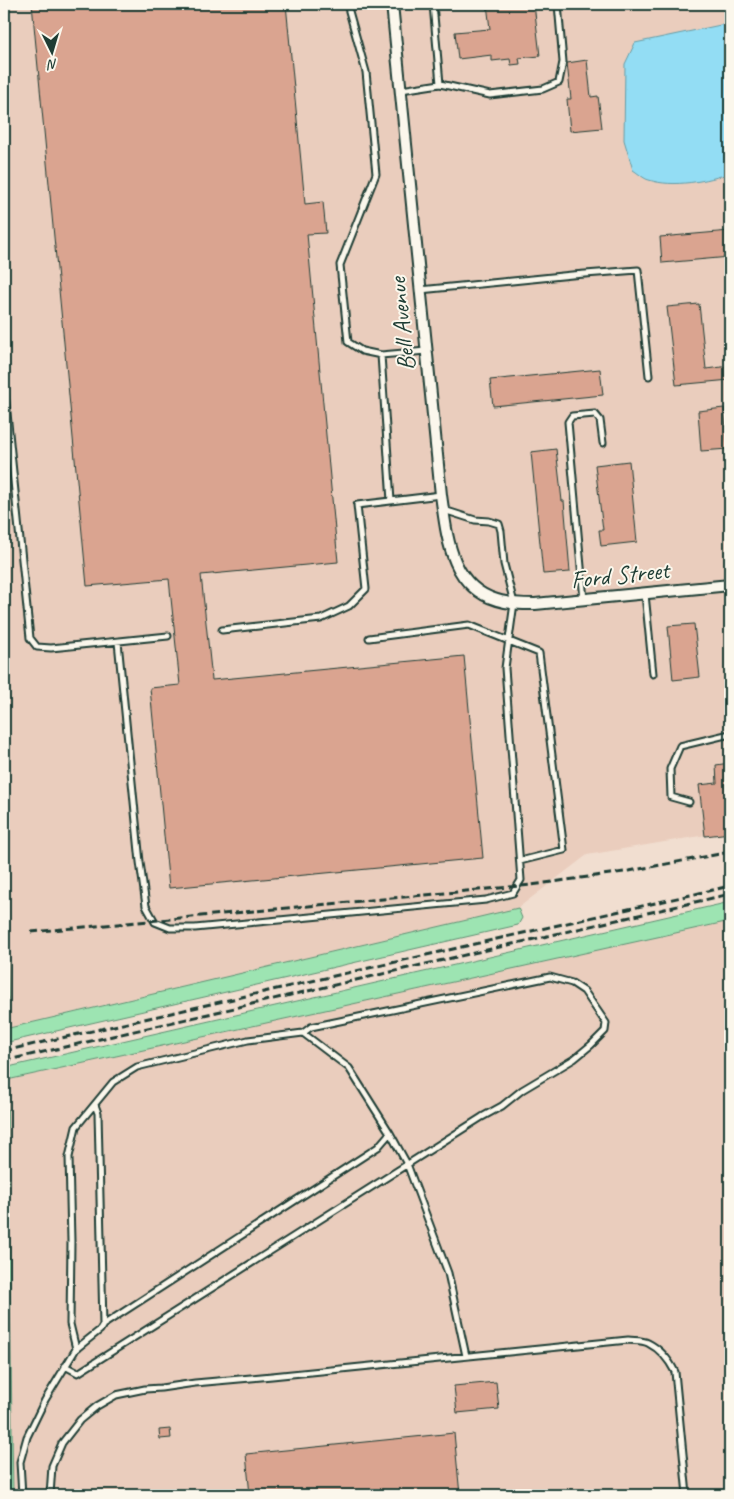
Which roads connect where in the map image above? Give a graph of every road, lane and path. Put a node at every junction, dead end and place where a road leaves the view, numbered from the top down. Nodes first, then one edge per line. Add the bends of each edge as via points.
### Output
1 (348, 4) edge
2 (392, 4) edge
3 (433, 4) edge
4 (558, 4) edge
5 (440, 84) junction
6 (400, 90) junction
7 (420, 290) junction
8 (426, 351) junction
9 (382, 355) junction
10 (649, 376) dead end
11 (4, 384) edge
12 (603, 443) dead end
13 (441, 495) junction
14 (391, 501) junction
15 (443, 510) junction
16 (730, 585) edge
17 (645, 594) junction
18 (584, 600) junction
19 (514, 603) junction
20 (222, 630) dead end
21 (168, 636) dead end
22 (369, 638) dead end
23 (509, 641) junction
24 (118, 642) junction
25 (653, 674) dead end
26 (730, 734) edge
27 (689, 802) dead end
28 (520, 861) junction
29 (303, 1033) junction
30 (95, 1105) junction
31 (390, 1133) junction
32 (407, 1164) junction
33 (102, 1325) junction
34 (76, 1349) junction
35 (466, 1356) junction
36 (65, 1366) junction
37 (22, 1495) edge
38 (50, 1495) edge
39 (687, 1495) edge

1 - 9 lane via 366,72 376,174 340,265 348,342 362,351
2 - 6 street, Bell Avenue
3 - 5 lane
4 - 5 lane via 563,62 559,82 543,89 490,95
5 - 6 lane
6 - 7 street, Bell Avenue
7 - 8 street, Bell Avenue
7 - 10 lane via 638,270
8 - 9 lane
8 - 13 street, Bell Avenue
9 - 14 lane
11 - 24 lane via 30,638 38,647 51,648
12 - 18 lane via 600,420 595,414 572,416 568,422
13 - 14 lane
13 - 15 street, Bell Avenue
14 - 20 lane via 358,505 366,589 349,606 321,619
15 - 19 street, Bell Avenue via 447,540 462,575 484,595
15 - 19 lane via 499,524 504,564
16 - 17 street, Ford Street
17 - 18 street, Ford Street
17 - 25 lane
18 - 19 street, Ford Street
19 - 23 lane
21 - 24 lane
22 - 23 lane via 469,625
23 - 28 lane via 505,668
23 - 28 lane via 539,653 564,850
24 - 28 lane via 140,862 146,906 155,922 170,928 195,928 486,900 513,893 521,880
26 - 27 lane via 680,746 670,769 671,797
29 - 30 lane via 248,1040 137,1067 113,1082
29 - 31 lane via 349,1068
29 - 32 lane via 311,1027 550,977 572,983 584,991 606,1023 604,1031 591,1045 502,1106
30 - 33 lane via 98,1112
30 - 34 lane via 76,1127 69,1157 70,1324
31 - 32 lane
31 - 33 lane via 378,1147
32 - 35 lane via 448,1273
32 - 36 lane via 78,1372
33 - 34 lane
34 - 36 lane
35 - 38 lane via 195,1383 116,1395 80,1420 62,1443 52,1466
35 - 39 lane via 628,1340 647,1342 660,1352 675,1372
36 - 37 lane via 27,1437 20,1462

